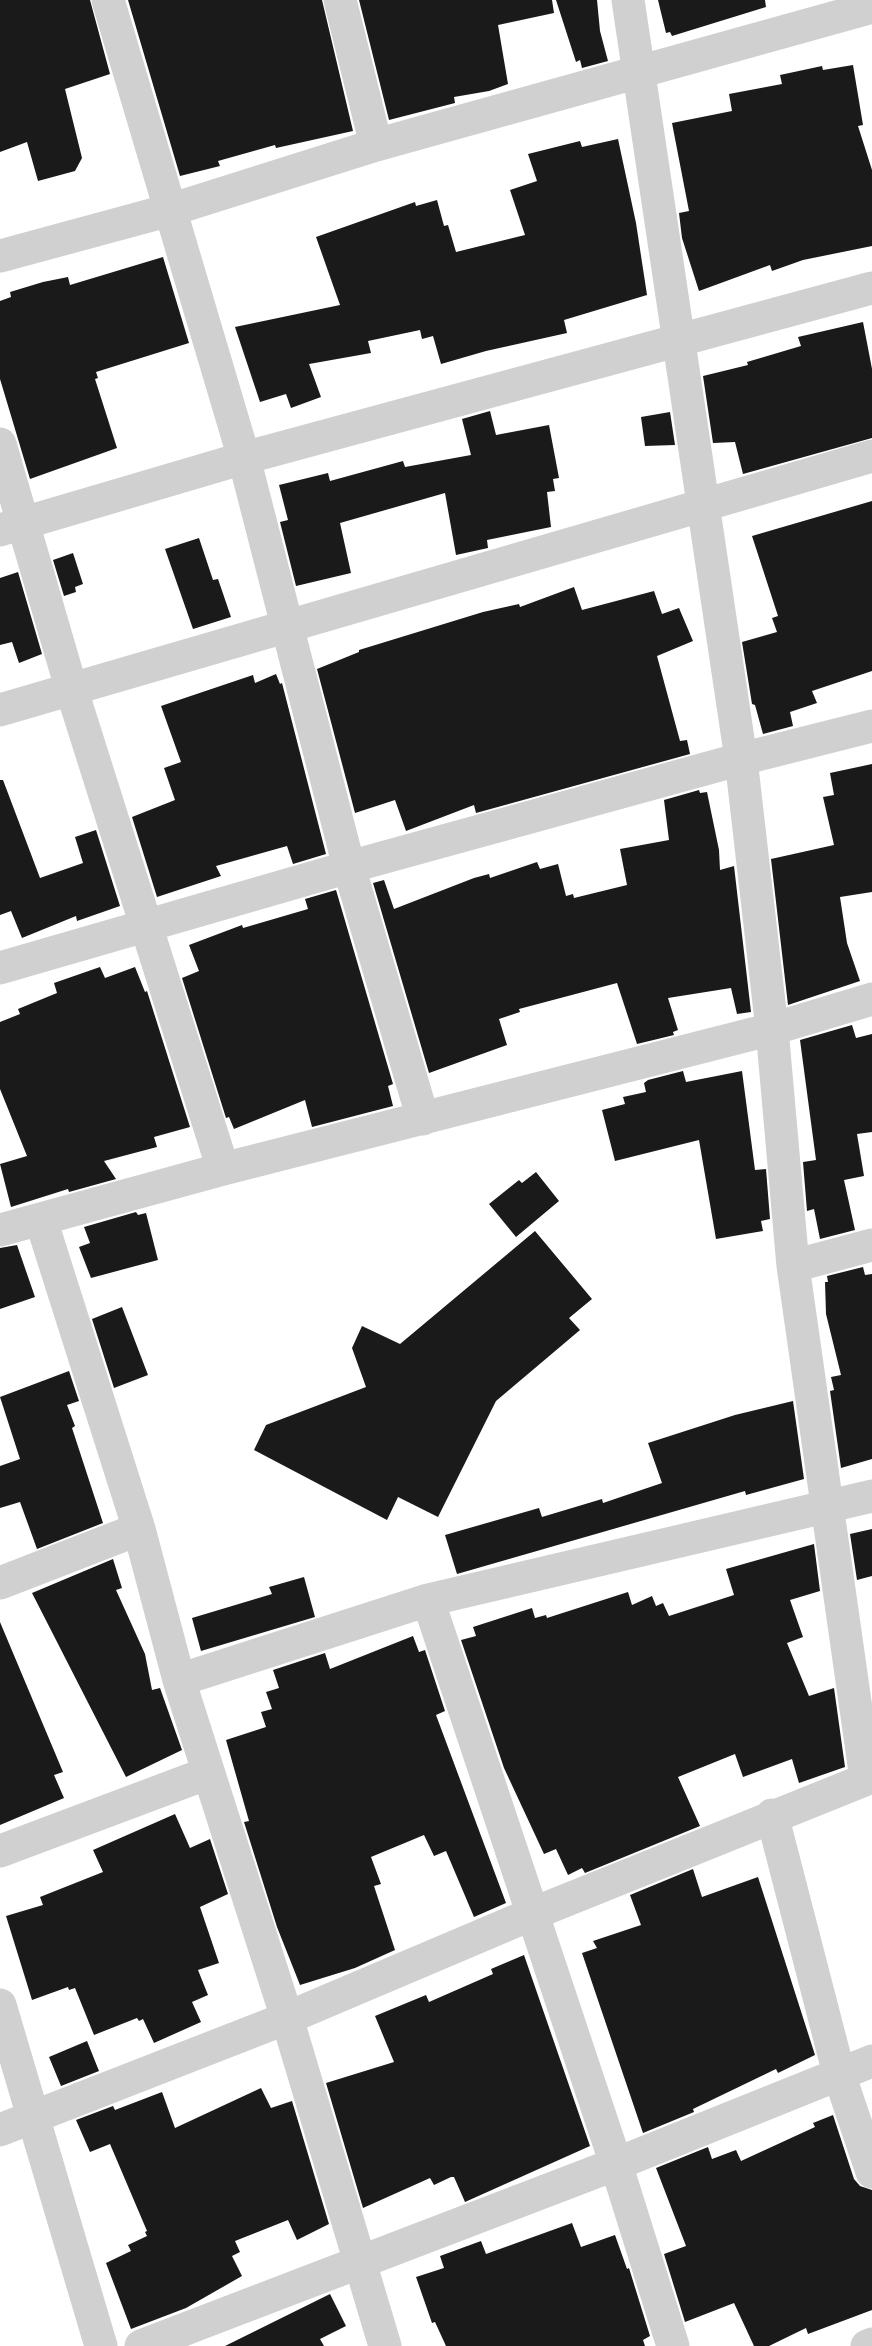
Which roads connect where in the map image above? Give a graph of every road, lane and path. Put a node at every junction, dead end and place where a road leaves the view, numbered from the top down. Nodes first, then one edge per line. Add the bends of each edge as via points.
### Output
1 (108, 0) edge
2 (340, 0) edge
3 (628, 0) edge
4 (872, 3) edge
5 (640, 73) junction
6 (376, 145) junction
7 (170, 210) junction
8 (0, 256) edge
9 (872, 288) edge
10 (677, 341) junction
11 (0, 444) edge
12 (872, 456) edge
13 (244, 459) junction
14 (705, 506) junction
15 (12, 527) edge
16 (289, 627) junction
17 (72, 691) junction
18 (0, 710) edge
19 (872, 726) edge
20 (741, 759) junction
21 (349, 867) junction
22 (147, 926) junction
23 (0, 968) edge
24 (872, 999) edge
25 (772, 1029) junction
26 (423, 1119) junction
27 (223, 1169) junction
28 (41, 1220) junction
29 (0, 1230) edge
30 (872, 1245) edge
31 (794, 1266) junction
32 (872, 1496) edge
33 (827, 1507) junction
34 (139, 1529) junction
35 (0, 1583) edge
36 (428, 1600) junction
37 (179, 1680) junction
38 (208, 1773) junction
39 (869, 1778) edge
40 (772, 1815) junction
41 (0, 1851) edge
42 (532, 1914) junction
43 (0, 2005) edge
44 (287, 2018) junction
45 (872, 2061) edge
46 (839, 2074) junction
47 (32, 2118) junction
48 (0, 2130) edge
49 (616, 2164) junction
50 (872, 2172) edge
51 (361, 2262) junction
52 (872, 2344) edge
53 (100, 2346) edge
54 (141, 2346) edge
55 (385, 2346) edge
56 (673, 2346) edge
57 (867, 2346) edge

1 - 7 street
2 - 6 street
3 - 5 street
4 - 5 street
5 - 6 street
5 - 10 street
6 - 7 street
7 - 8 street
7 - 13 street
9 - 10 street
10 - 13 street
10 - 14 street
11 - 15 street
12 - 14 street
13 - 15 street
13 - 16 street
14 - 16 street
14 - 20 street
15 - 17 street
16 - 17 street
16 - 21 street
17 - 18 street
17 - 22 street
19 - 20 street
20 - 21 street
20 - 25 street
21 - 22 street
21 - 26 street
22 - 23 street
22 - 27 street
24 - 25 street
25 - 26 street
25 - 31 street
26 - 27 street
27 - 28 street
28 - 29 street
28 - 34 street
30 - 31 street
31 - 33 street
32 - 33 street
33 - 36 street
33 - 39 street
34 - 35 street
34 - 37 street
36 - 37 street
36 - 42 street
37 - 38 street
38 - 41 street
38 - 44 street
39 - 40 street
40 - 42 street
40 - 46 street
42 - 44 street
42 - 49 street
43 - 47 street
44 - 47 street
44 - 51 street
45 - 46 street
46 - 49 street
46 - 50 street
47 - 48 street
47 - 53 street
49 - 51 street
49 - 56 street
51 - 54 street
51 - 55 street
52 - 57 street

